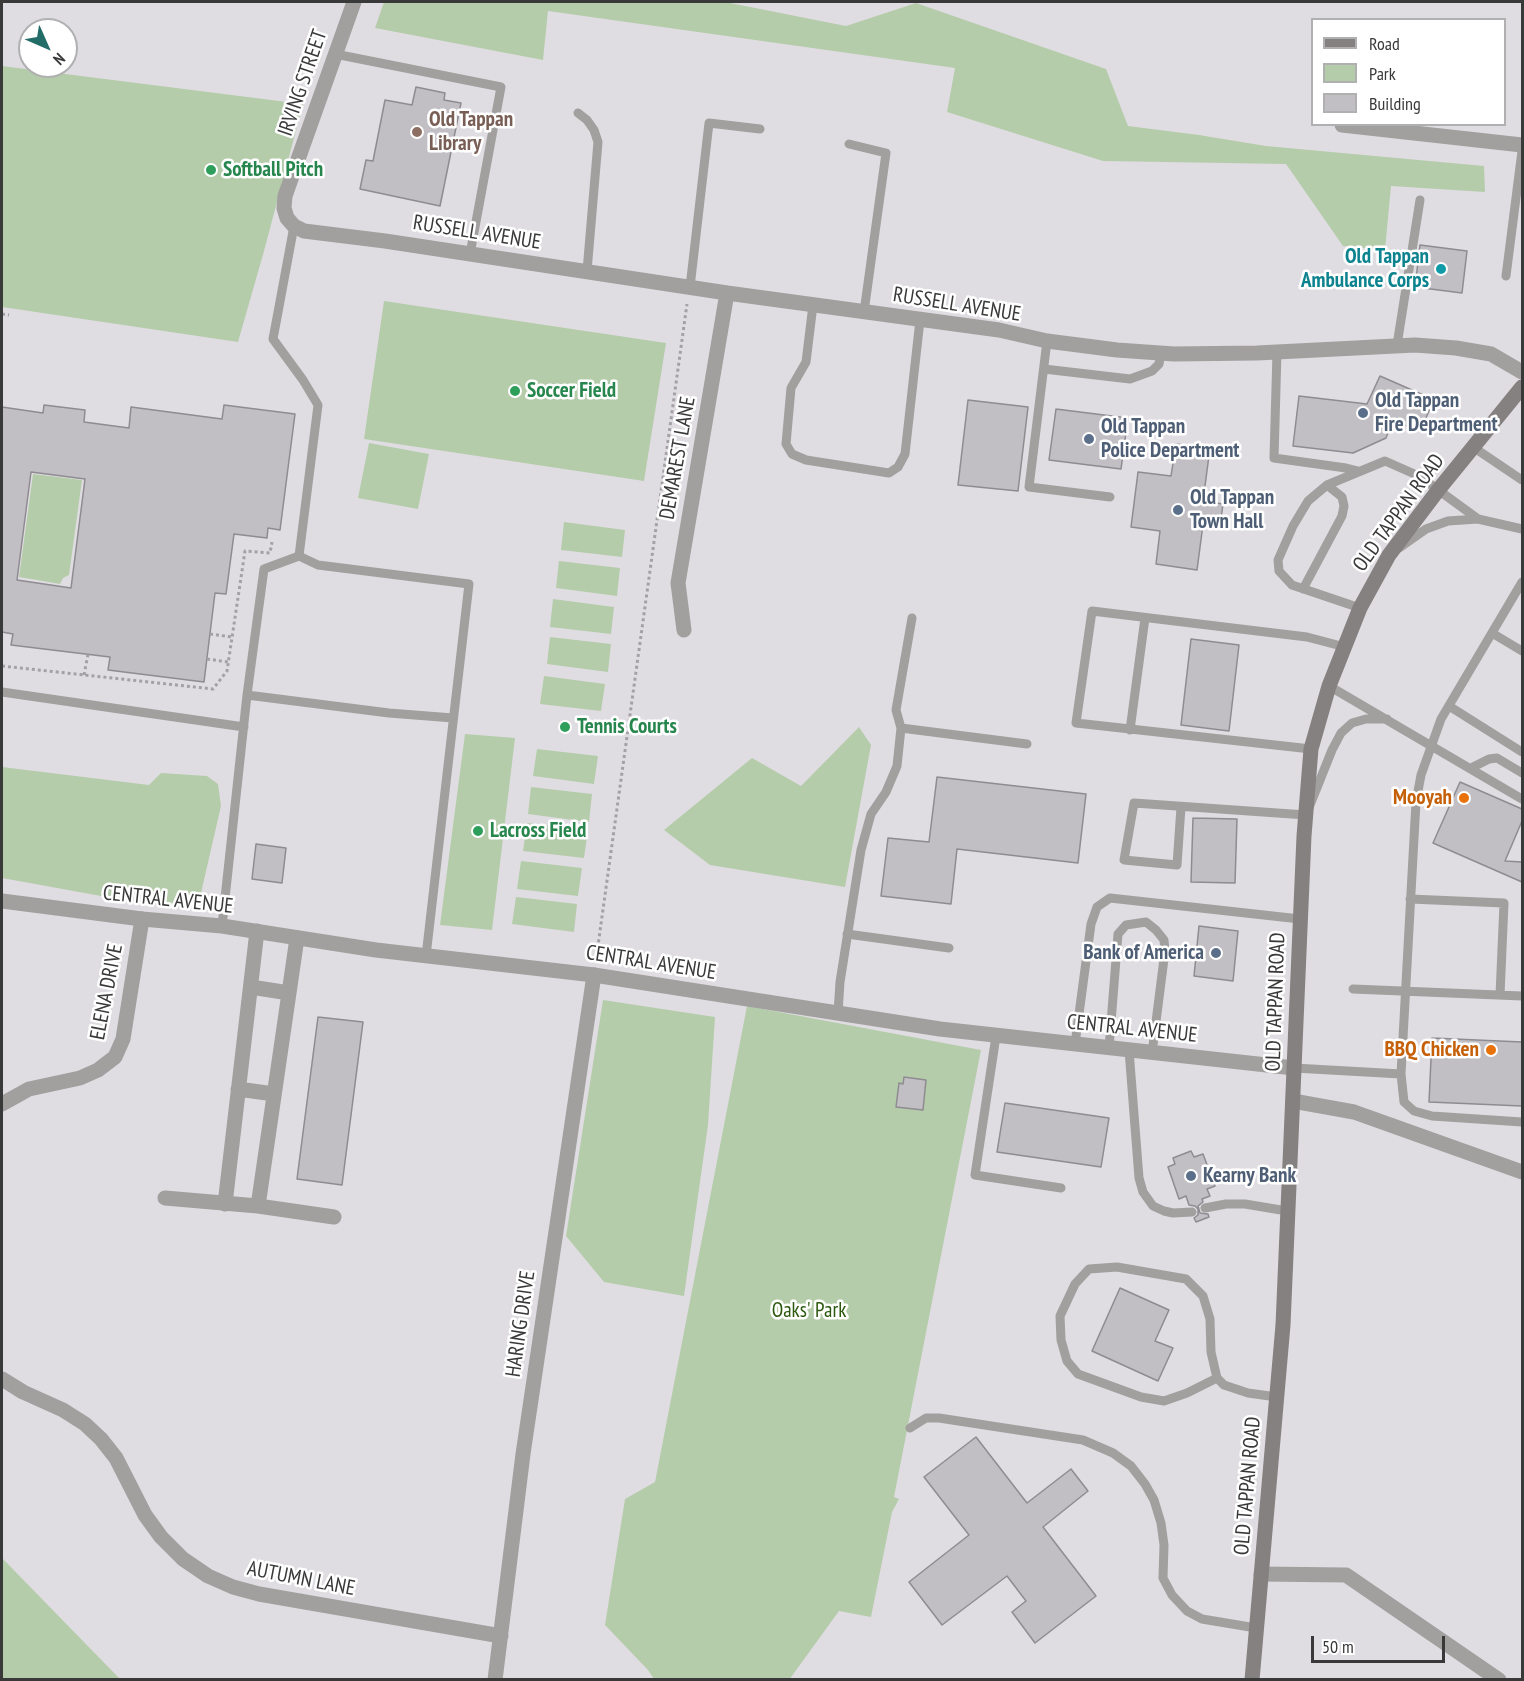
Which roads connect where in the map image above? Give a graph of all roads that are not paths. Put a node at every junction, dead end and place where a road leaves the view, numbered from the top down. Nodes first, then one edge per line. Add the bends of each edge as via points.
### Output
1 (354, 2) edge
2 (335, 54) junction
3 (578, 113) dead end
4 (1359, 126) edge
5 (760, 129) dead end
6 (849, 144) dead end
7 (1522, 145) edge
8 (1522, 151) edge
9 (1420, 200) dead end
10 (294, 226) junction
11 (470, 254) junction
12 (587, 271) junction
13 (1506, 276) dead end
14 (690, 287) junction
15 (728, 292) junction
16 (813, 305) junction
17 (864, 312) junction
18 (920, 320) junction
19 (1047, 342) junction
20 (1397, 345) junction
21 (1276, 352) junction
22 (1161, 353) junction
23 (1044, 369) junction
24 (1522, 372) edge
25 (1522, 387) edge
26 (1473, 447) junction
27 (1358, 471) junction
28 (1522, 480) edge
29 (1327, 485) junction
30 (1439, 489) junction
31 (1110, 497) dead end
32 (1478, 519) junction
33 (1522, 529) edge
34 (1389, 555) junction
35 (299, 556) junction
36 (1522, 582) edge
37 (1303, 589) junction
38 (1360, 608) junction
39 (912, 618) dead end
40 (1145, 618) junction
41 (684, 630) dead end
42 (1492, 633) junction
43 (1345, 647) junction
44 (1522, 651) edge
45 (1329, 686) junction
46 (2, 692) edge
47 (247, 695) junction
48 (1449, 706) junction
49 (453, 718) junction
50 (1387, 719) junction
51 (244, 727) junction
52 (901, 728) junction
53 (1130, 730) junction
54 (1027, 744) dead end
55 (1431, 745) junction
56 (1311, 749) junction
57 (1522, 752) edge
58 (1471, 768) junction
59 (1522, 773) edge
60 (1522, 799) edge
61 (1181, 807) junction
62 (1306, 815) junction
63 (1410, 899) junction
64 (2, 901) edge
65 (142, 920) junction
66 (1300, 920) junction
67 (222, 926) junction
68 (257, 932) junction
69 (847, 934) junction
70 (297, 938) junction
71 (949, 948) dead end
72 (426, 956) junction
73 (594, 975) junction
74 (251, 987) junction
75 (1353, 989) dead end
76 (1405, 991) junction
77 (289, 993) junction
78 (1500, 995) junction
79 (1522, 996) edge
80 (838, 1013) junction
81 (996, 1036) junction
82 (1075, 1044) junction
83 (1109, 1048) junction
84 (1129, 1050) junction
85 (1152, 1053) junction
86 (1294, 1068) junction
87 (1401, 1074) junction
88 (238, 1089) junction
89 (274, 1094) junction
90 (1293, 1101) junction
91 (2, 1104) edge
92 (1522, 1122) edge
93 (1522, 1172) edge
94 (1061, 1188) dead end
95 (165, 1198) dead end
96 (225, 1203) junction
97 (258, 1206) junction
98 (1205, 1208) dead end
99 (1287, 1211) junction
100 (1192, 1212) dead end
101 (334, 1217) dead end
102 (1217, 1378) junction
103 (2, 1379) edge
104 (1277, 1397) junction
105 (910, 1428) dead end
106 (1261, 1574) junction
107 (1256, 1628) junction
108 (501, 1636) junction
109 (495, 1680) edge
110 (1252, 1680) edge
111 (1499, 1680) edge

1 - 2 street, IRVING STREET
2 - 10 street, IRVING STREET via 285,196 284,208
2 - 11 lane via 501,87
3 - 12 lane via 594,130 598,142
4 - 7 street
5 - 14 lane via 709,123
6 - 17 lane via 886,153
8 - 13 lane
9 - 20 lane
10 - 11 street, RUSSELL AVENUE via 304,231
10 - 35 lane via 273,339 318,405
11 - 12 street, RUSSELL AVENUE
12 - 14 street, RUSSELL AVENUE
14 - 15 street, RUSSELL AVENUE
15 - 16 street, RUSSELL AVENUE
15 - 41 street, DEMAREST LANE via 678,583
16 - 17 street, RUSSELL AVENUE
16 - 18 lane via 806,362 791,388 786,444 792,454 806,460 889,473 905,454
17 - 18 street, RUSSELL AVENUE
18 - 19 street, RUSSELL AVENUE via 999,330
19 - 22 street, RUSSELL AVENUE
19 - 23 lane
20 - 21 street, RUSSELL AVENUE
20 - 24 street, RUSSELL AVENUE via 1491,354
21 - 22 street, RUSSELL AVENUE
21 - 27 lane via 1274,458
22 - 23 lane via 1159,364 1152,371 1130,380
23 - 31 lane via 1029,487
25 - 26 main road, OLD TAPPAN ROAD
26 - 28 lane
26 - 30 main road, OLD TAPPAN ROAD
27 - 29 lane
27 - 30 lane via 1385,460
29 - 37 lane via 1342,497 1342,516
29 - 37 lane via 1308,501 1278,560 1279,571 1292,585
30 - 32 lane
30 - 34 main road, OLD TAPPAN ROAD
32 - 33 lane
32 - 34 lane via 1448,521 1426,529
34 - 38 main road, OLD TAPPAN ROAD
35 - 47 lane via 264,569
35 - 49 lane via 318,565 469,584
36 - 42 lane
37 - 38 lane
38 - 43 main road, OLD TAPPAN ROAD
39 - 52 lane via 896,710
40 - 43 lane via 1307,637
40 - 53 lane
40 - 53 lane via 1092,611 1076,723
42 - 44 lane
42 - 48 lane
43 - 45 main road, OLD TAPPAN ROAD
45 - 50 lane
45 - 56 main road, OLD TAPPAN ROAD
46 - 51 lane
47 - 49 lane
47 - 51 lane
48 - 55 lane
48 - 57 lane
49 - 72 lane
50 - 55 lane
50 - 62 lane via 1352,723 1341,733
51 - 67 lane
52 - 54 lane
52 - 69 lane via 897,766 871,814 861,850
53 - 56 lane
55 - 58 lane
55 - 63 lane via 1416,802
56 - 62 main road, OLD TAPPAN ROAD
58 - 59 lane via 1497,758
58 - 60 lane
61 - 61 lane via 1134,802 1125,860 1177,865
61 - 62 lane
62 - 66 main road, OLD TAPPAN ROAD
63 - 76 lane
63 - 78 lane via 1504,903
64 - 65 street, CENTRAL AVENUE
65 - 67 street, CENTRAL AVENUE
65 - 91 street, ELENA DRIVE via 123,1039 115,1057 80,1078 29,1089
66 - 82 lane via 1110,898 1097,907 1091,924
66 - 86 main road, OLD TAPPAN ROAD
67 - 68 street, CENTRAL AVENUE
68 - 70 street, CENTRAL AVENUE
68 - 74 street
69 - 71 lane
69 - 80 lane
70 - 72 street, CENTRAL AVENUE
70 - 77 street
72 - 73 street, CENTRAL AVENUE
73 - 80 street, CENTRAL AVENUE
73 - 108 street, HARING DRIVE
74 - 77 street
74 - 88 street
75 - 76 lane
76 - 78 lane
76 - 87 lane
77 - 89 street
78 - 79 lane
80 - 81 street, CENTRAL AVENUE
81 - 82 street, CENTRAL AVENUE
81 - 94 lane via 975,1175
82 - 83 street, CENTRAL AVENUE
83 - 84 street, CENTRAL AVENUE
83 - 85 lane via 1118,934 1126,925 1146,922 1164,940 1165,951
84 - 85 street, CENTRAL AVENUE
84 - 100 lane via 1142,1188 1148,1201 1164,1211
85 - 86 street, CENTRAL AVENUE
86 - 87 lane
86 - 90 main road, OLD TAPPAN ROAD
87 - 92 lane via 1404,1102 1414,1111 1432,1116
88 - 89 street
88 - 96 street
89 - 97 street
90 - 93 street via 1354,1112
90 - 99 main road, OLD TAPPAN ROAD
95 - 96 street
96 - 97 street
97 - 101 street
98 - 99 lane via 1245,1204
99 - 104 main road, OLD TAPPAN ROAD
102 - 102 lane via 1210,1352 1210,1319 1203,1296 1186,1279 1117,1267 1089,1269 1075,1284 1060,1316 1060,1340 1067,1361 1078,1374 1141,1397 1164,1401
102 - 104 lane via 1224,1385 1248,1393
103 - 108 street, AUTUMN LANE via 63,1410 101,1439 161,1537 208,1576 259,1594
104 - 106 main road, OLD TAPPAN ROAD
105 - 107 lane via 926,1418 939,1418 1083,1440 1113,1453 1131,1466 1154,1500 1163,1534 1163,1578 1172,1595 1202,1620
106 - 107 main road, OLD TAPPAN ROAD
106 - 111 street via 1346,1575
107 - 110 main road, OLD TAPPAN ROAD
108 - 109 street, HARING DRIVE

